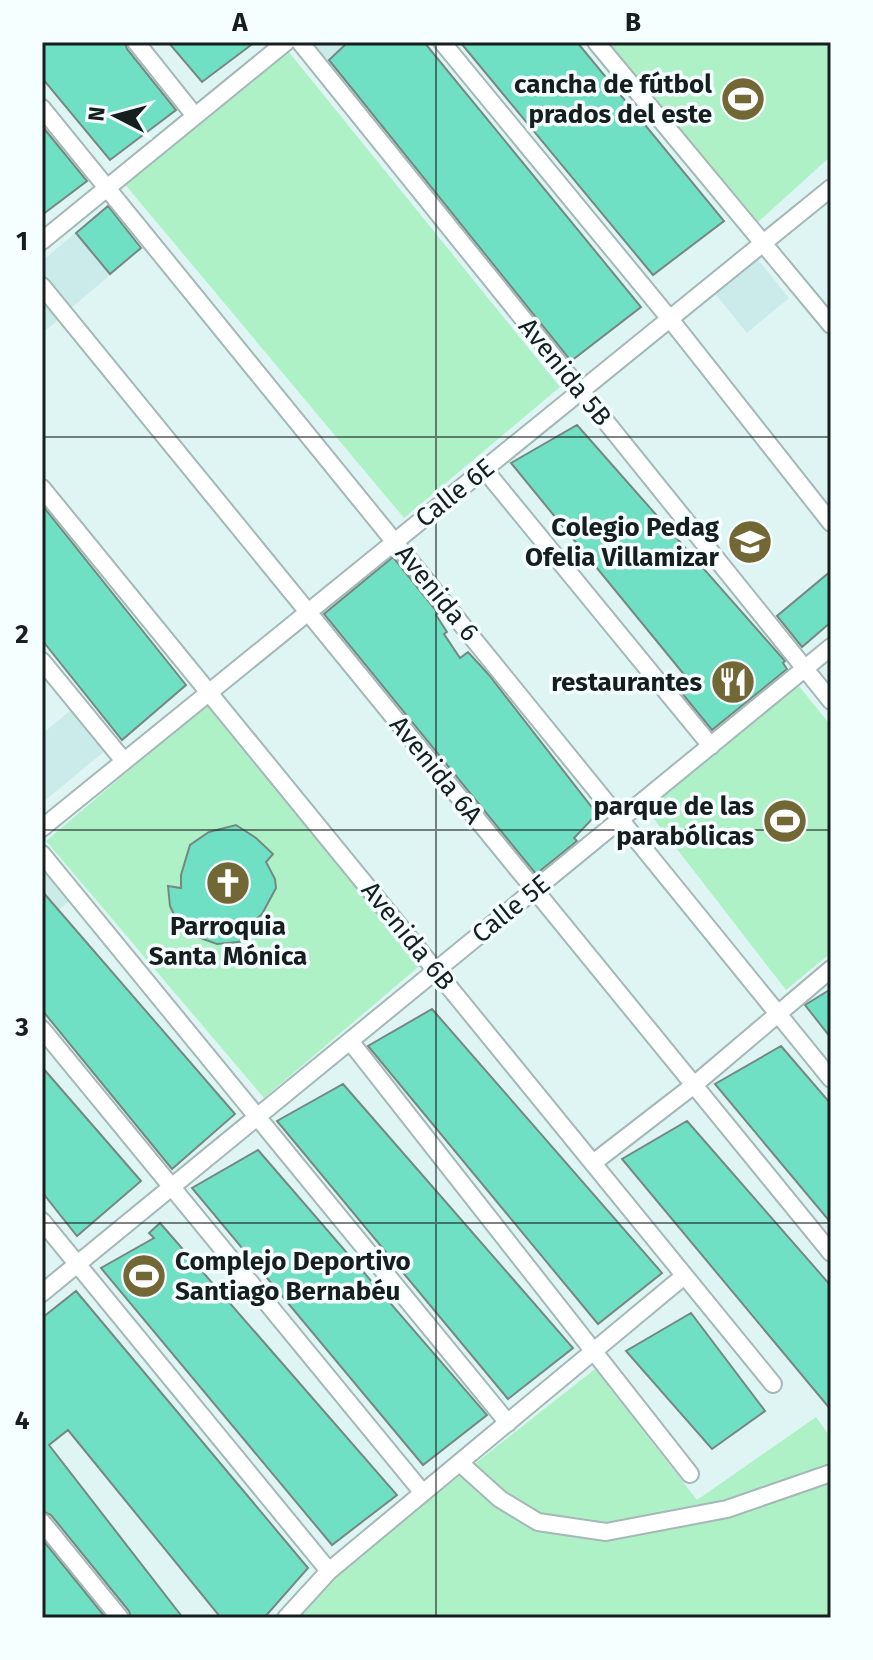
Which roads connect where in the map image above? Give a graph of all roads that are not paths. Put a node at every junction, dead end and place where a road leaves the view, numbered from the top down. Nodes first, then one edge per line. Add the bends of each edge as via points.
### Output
1 (136, 42) edge
2 (286, 42) edge
3 (300, 42) edge
4 (442, 42) edge
5 (596, 42) edge
6 (42, 108) edge
7 (195, 116) junction
8 (107, 188) junction
9 (831, 188) edge
10 (42, 241) edge
11 (763, 243) junction
12 (42, 286) edge
13 (670, 319) junction
14 (831, 325) edge
15 (580, 391) junction
16 (484, 469) junction
17 (42, 488) edge
18 (831, 523) edge
19 (395, 542) junction
20 (308, 612) junction
21 (831, 647) edge
22 (42, 661) edge
23 (805, 669) junction
24 (209, 693) junction
25 (831, 701) edge
26 (711, 746) junction
27 (124, 761) junction
28 (620, 820) junction
29 (42, 828) edge
30 (42, 854) edge
31 (534, 890) junction
32 (831, 969) edge
33 (436, 971) junction
34 (777, 1012) junction
35 (42, 1029) edge
36 (350, 1041) junction
37 (831, 1079) edge
38 (694, 1085) junction
39 (257, 1117) junction
40 (593, 1163) junction
41 (172, 1186) junction
42 (42, 1221) edge
43 (831, 1253) edge
44 (77, 1264) junction
45 (684, 1276) junction
46 (42, 1293) edge
47 (594, 1351) junction
48 (773, 1384) dead end
49 (508, 1423) junction
50 (460, 1463) junction
51 (831, 1473) edge
52 (690, 1474) dead end
53 (423, 1493) junction
54 (42, 1522) edge
55 (329, 1571) junction
56 (120, 1618) edge
57 (286, 1618) edge

1 - 7 street
2 - 7 street
3 - 15 street, Avenida 5B
4 - 13 street
5 - 11 street
6 - 8 street, Avenida 6
7 - 8 street
8 - 10 street
8 - 19 street, Avenida 6
9 - 11 street, Calle 6E
11 - 13 street, Calle 6E
11 - 14 street
12 - 20 street, Avenida 6A
13 - 15 street, Calle 6E
13 - 18 street
15 - 16 street, Calle 6E
15 - 23 street, Avenida 5B
16 - 19 street, Calle 6E
16 - 26 street
17 - 24 street, Avenida 6B
19 - 20 street, Calle 6E
19 - 28 street, Avenida 6
20 - 24 street, Calle 6E
20 - 31 street, Avenida 6A
21 - 23 street, Calle 5E
22 - 27 street
23 - 25 street, Avenida 5B
23 - 26 street, Calle 5E
24 - 27 street, Calle 6E
24 - 33 street, Avenida 6B
26 - 28 street, Calle 5E
27 - 29 street, Calle 6E
28 - 31 street, Calle 5E
28 - 34 street, Avenida 6
30 - 39 street
31 - 33 street, Calle 5E
31 - 38 street, Avenida 6A
32 - 34 street
33 - 36 street, Calle 5E
33 - 40 street, Avenida 6B
34 - 37 street, Avenida 6
34 - 38 street
35 - 41 street
36 - 39 street, Calle 5E
36 - 47 street
38 - 40 street
38 - 43 street, Avenida 6A
39 - 41 street, Calle 5E
39 - 49 street
40 - 45 street, Avenida 6B
41 - 44 street, Calle 5E
41 - 53 street
42 - 44 street
44 - 46 street, Calle 5E
44 - 55 street
45 - 47 street
45 - 48 street, Avenida 6B
47 - 49 street
47 - 52 street
49 - 50 street
50 - 51 street via 500,1499 538,1522 606,1532 727,1509
50 - 53 street
53 - 55 street
54 - 56 street
55 - 57 street

